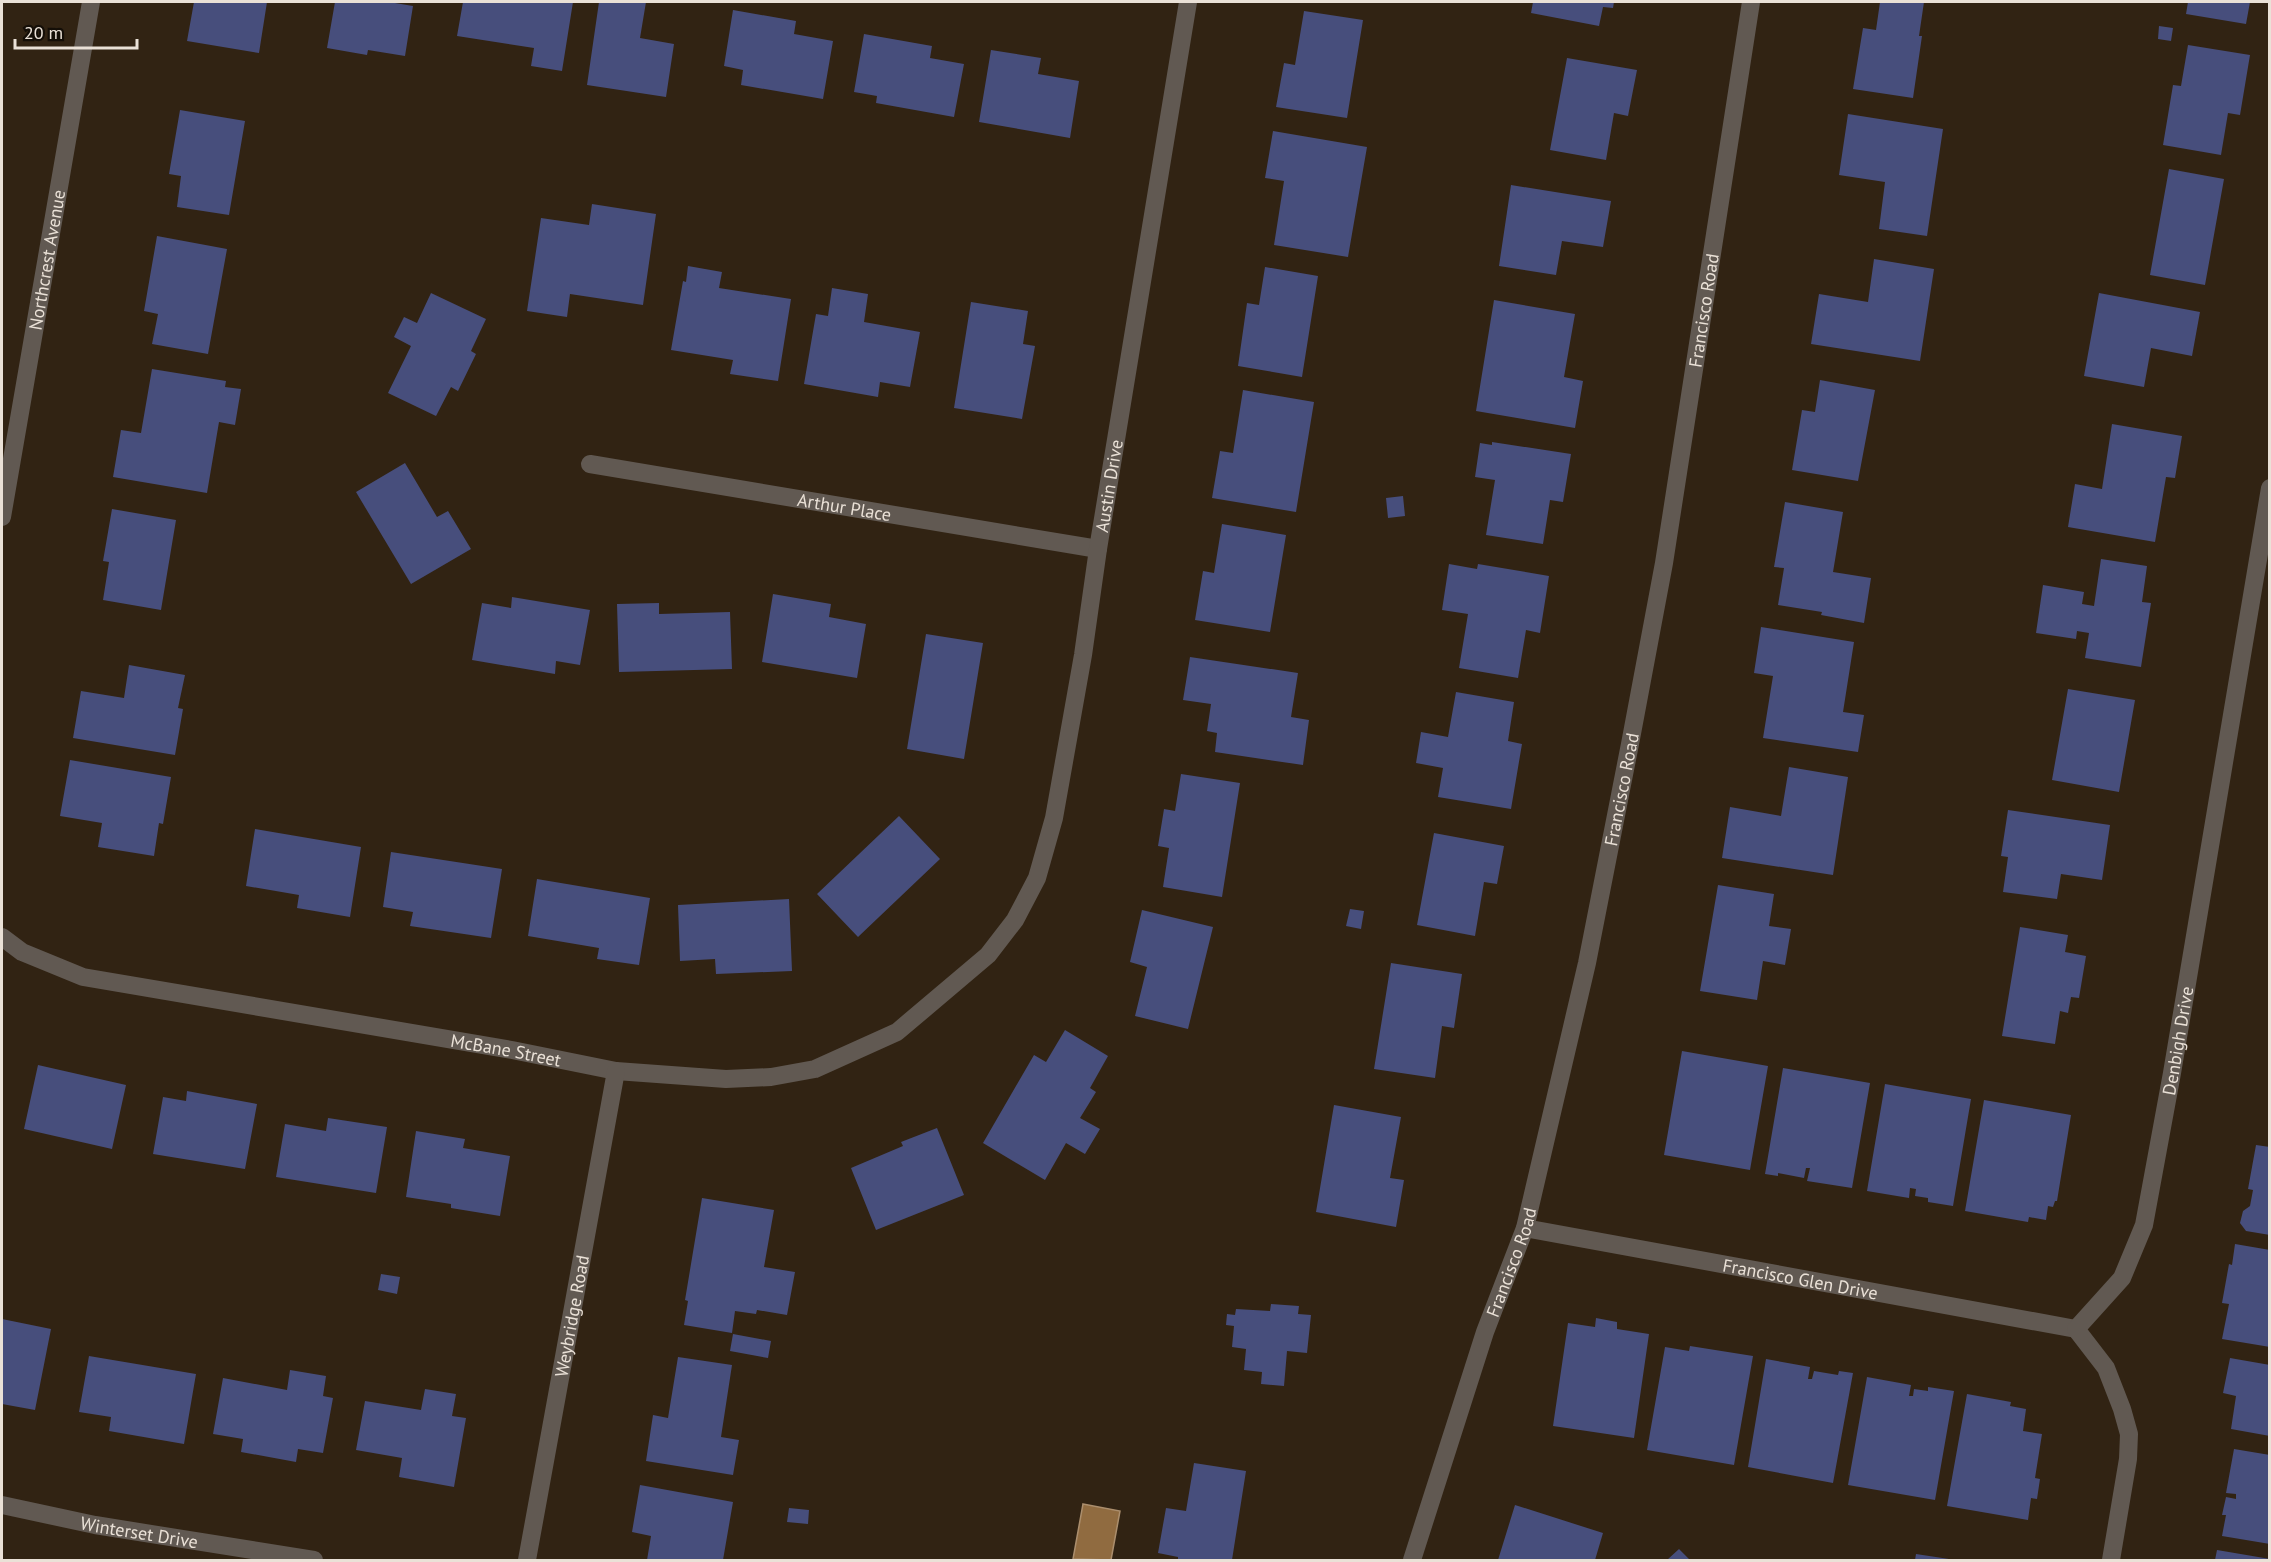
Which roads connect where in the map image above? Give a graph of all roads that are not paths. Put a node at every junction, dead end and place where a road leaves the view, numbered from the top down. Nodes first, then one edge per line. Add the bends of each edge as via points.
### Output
1 (91, 2) edge
2 (1188, 2) edge
3 (1751, 2) edge
4 (590, 464) dead end
5 (2270, 488) edge
6 (2, 517) edge
7 (1098, 549) junction
8 (2, 937) edge
9 (988, 955) joint
10 (616, 1071) junction
11 (1525, 1228) junction
12 (2076, 1329) junction
13 (2, 1505) edge
14 (314, 1560) edge
15 (527, 1560) edge
16 (1412, 1560) edge
17 (2110, 1560) edge

1 - 6 street, Northcrest Avenue
2 - 7 street, Austin Drive
3 - 11 street, Francisco Road via 1664,563 1633,733 1587,963
4 - 7 street, Arthur Place
5 - 12 street, Denbigh Drive via 2144,1225 2122,1278
7 - 9 street, Austin Drive via 1054,818 1037,878 1015,920
8 - 10 street, McBane Street via 22,951 83,977
9 - 10 street, McBane Street via 897,1032 815,1069 771,1077 726,1079
10 - 15 street, Weybridge Road
11 - 12 street, Francisco Glen Drive
11 - 16 street, Francisco Road via 1485,1332
12 - 17 street via 2106,1368 2129,1434
13 - 14 street, Winterset Drive via 95,1525

